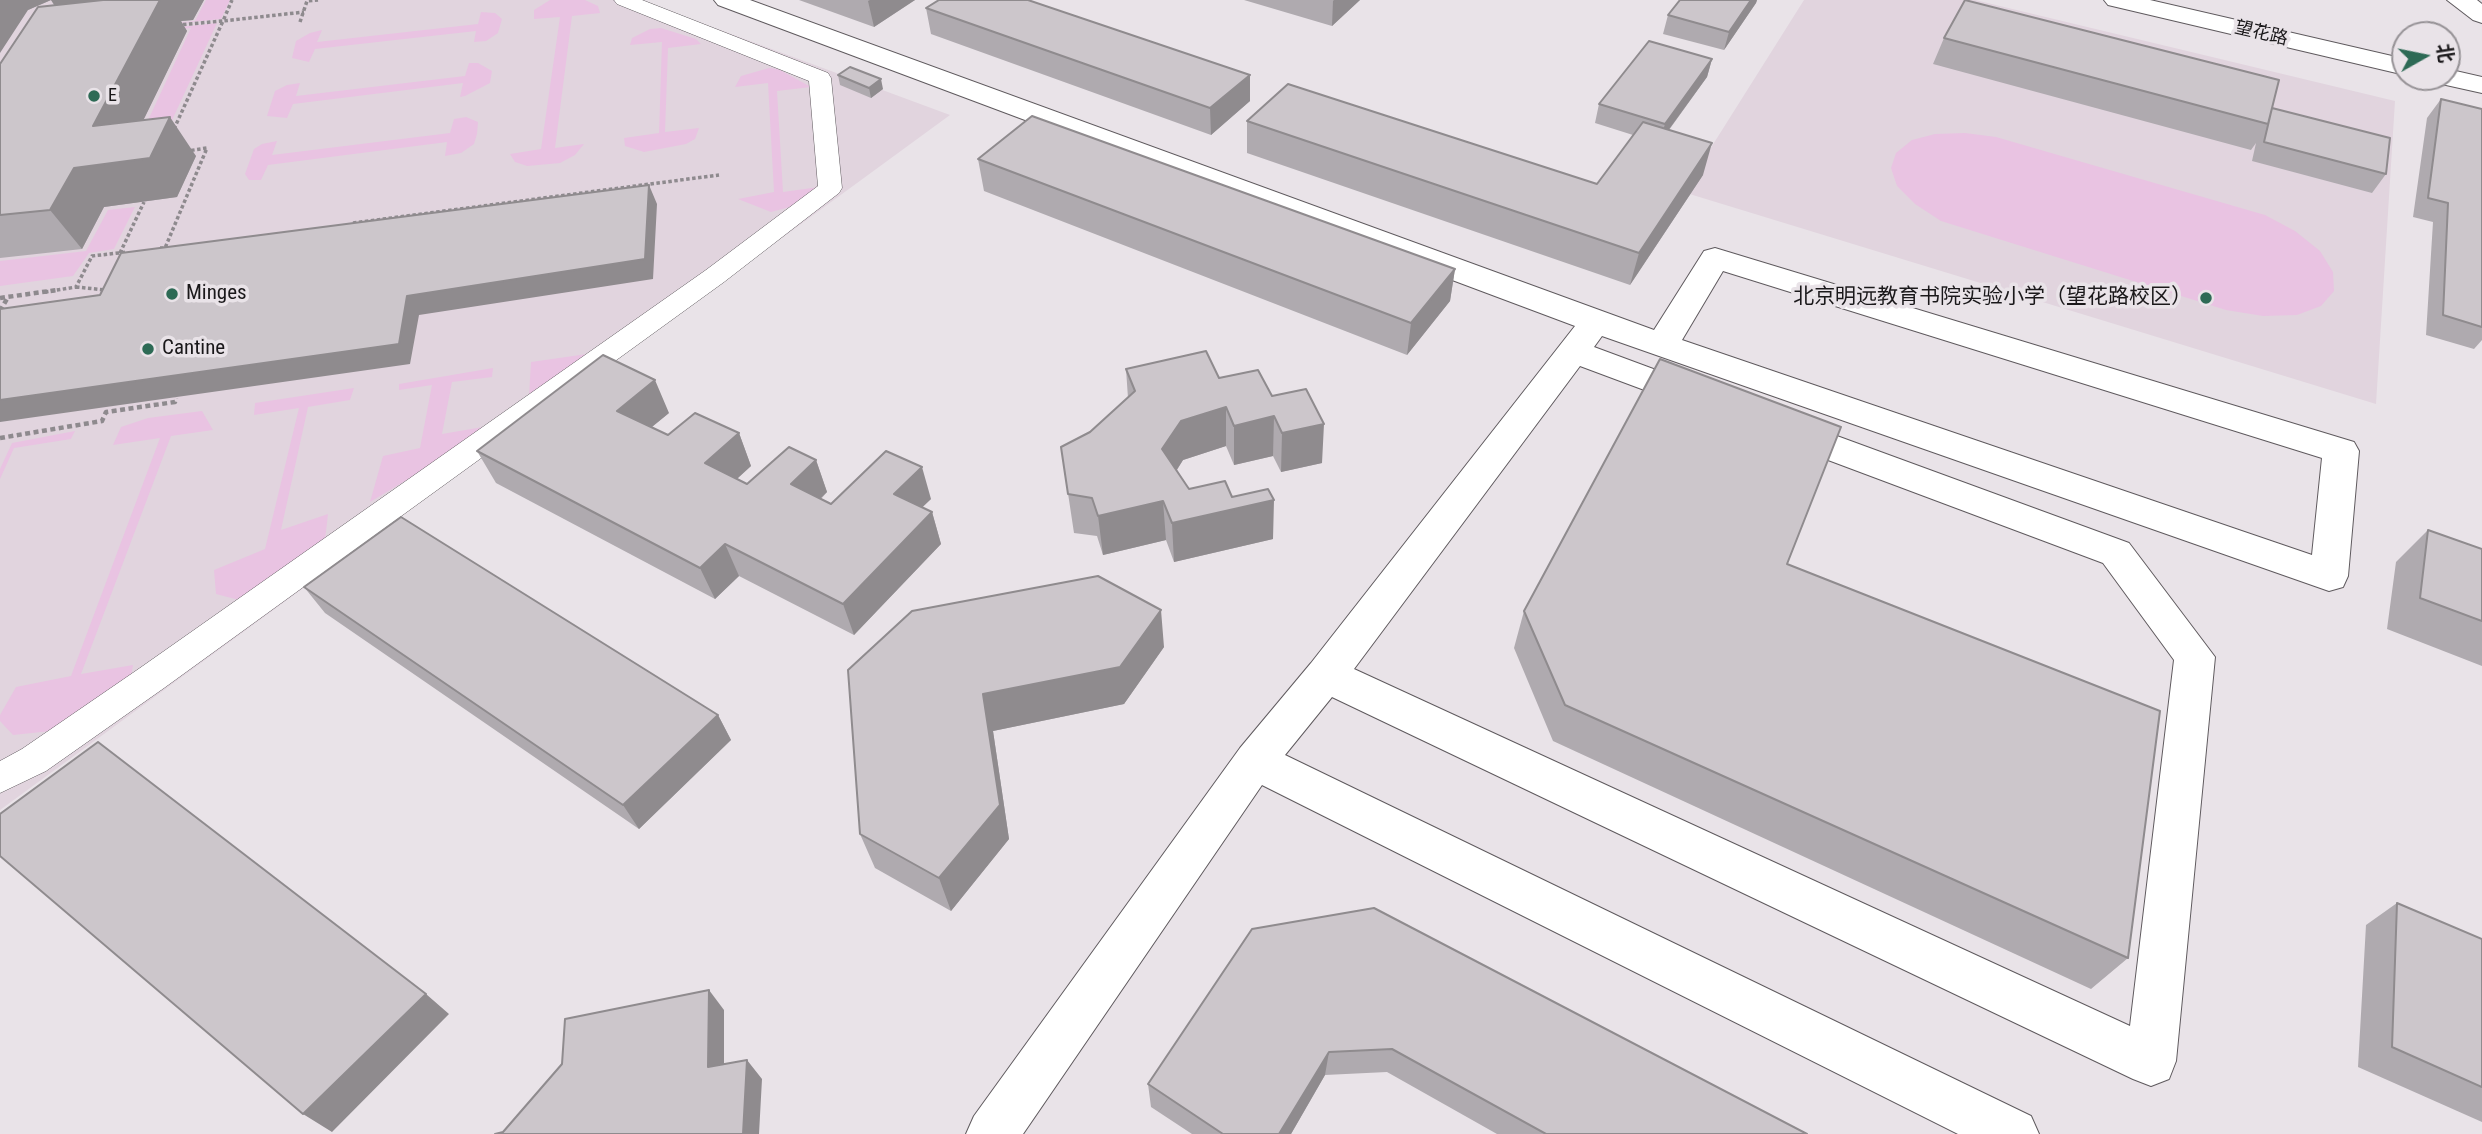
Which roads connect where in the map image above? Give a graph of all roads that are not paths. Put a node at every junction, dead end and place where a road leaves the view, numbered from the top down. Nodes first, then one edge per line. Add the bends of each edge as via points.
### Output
1 (624, 0) edge
2 (727, 0) edge
3 (2116, 0) edge
4 (2460, 0) edge
5 (2482, 15) edge
6 (2391, 64) edge
7 (2461, 80) edge
8 (2482, 85) edge
9 (1586, 337) junction
10 (1662, 345) junction
11 (1326, 675) junction
12 (1255, 761) junction
13 (0, 778) edge
14 (992, 1134) edge
15 (2013, 1134) edge

1 - 13 lane via 821,78 830,188 715,276 152,678 34,761
2 - 9 street
3 - 6 street, 望花路
4 - 5 street
7 - 8 street
9 - 10 street
9 - 11 street
9 - 11 street via 1741,414 2116,553 2195,657 2151,1061
10 - 10 street via 1885,422 2329,576 2340,451 1715,257
11 - 12 street
12 - 14 street
12 - 15 street

